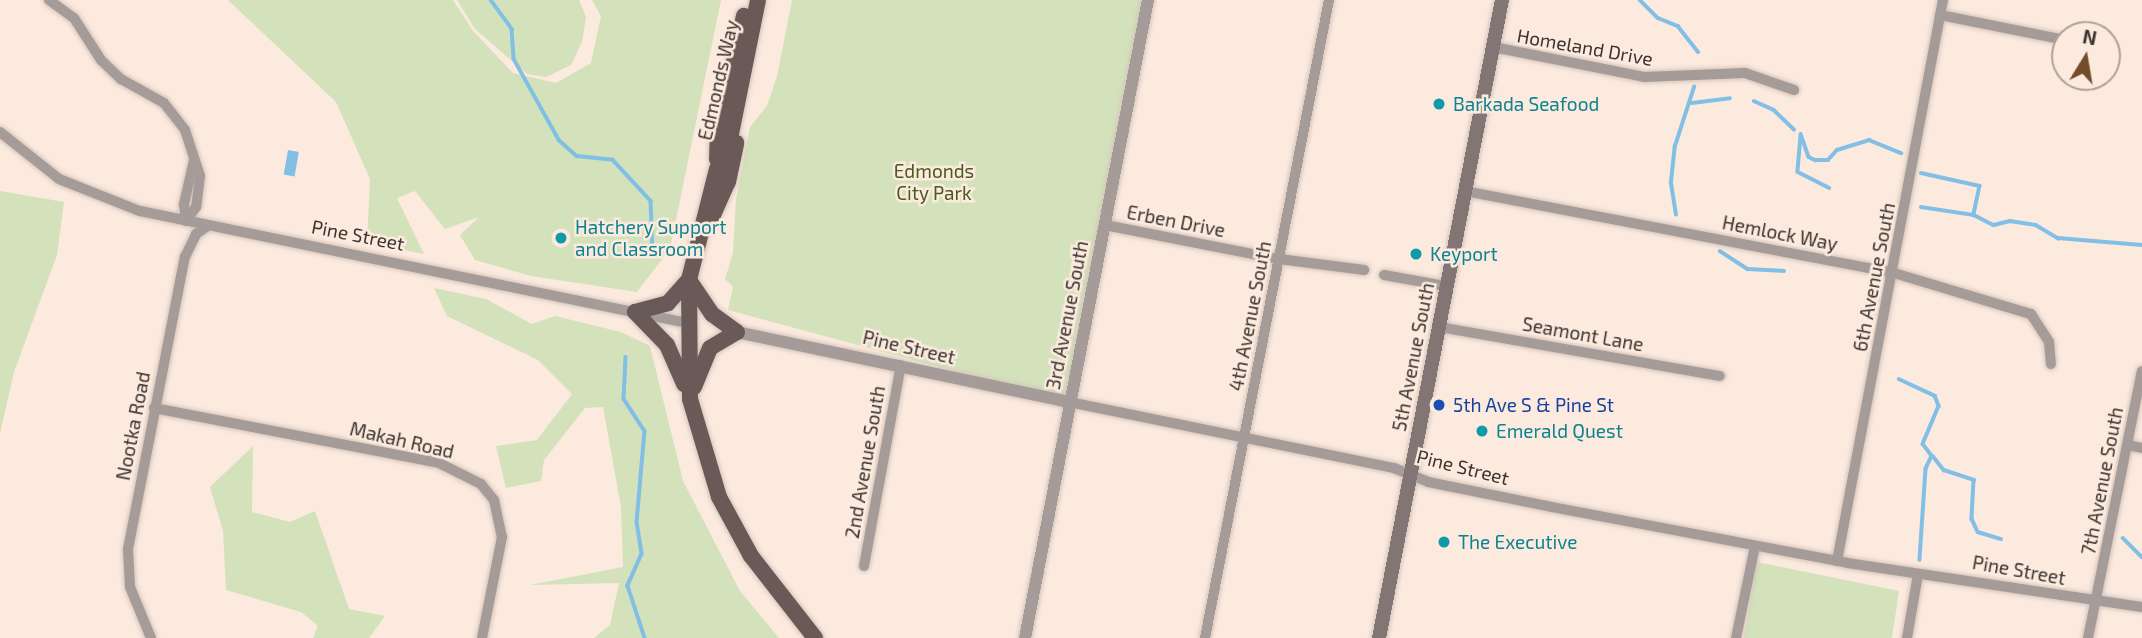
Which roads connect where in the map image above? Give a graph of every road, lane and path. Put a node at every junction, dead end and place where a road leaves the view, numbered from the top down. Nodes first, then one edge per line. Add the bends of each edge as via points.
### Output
1 (49, 0) edge
2 (747, 0) edge
3 (758, 0) edge
4 (764, 0) edge
5 (1147, 0) edge
6 (1329, 0) edge
7 (1502, 0) edge
8 (1943, 0) edge
9 (1940, 15) junction
10 (2051, 37) edge
11 (1493, 47) junction
12 (1794, 90) dead end
13 (0, 132) edge
14 (717, 169) junction
15 (1465, 191) junction
16 (186, 221) junction
17 (1105, 225) junction
18 (208, 226) junction
19 (697, 252) junction
20 (1279, 259) junction
21 (1364, 270) dead end
22 (1894, 272) junction
23 (1384, 275) dead end
24 (689, 280) junction
25 (1446, 286) junction
26 (635, 312) junction
27 (687, 323) junction
28 (1439, 327) junction
29 (737, 332) junction
30 (2050, 364) dead end
31 (901, 365) junction
32 (2142, 371) edge
33 (1720, 376) dead end
34 (691, 399) junction
35 (1069, 402) junction
36 (154, 408) junction
37 (1244, 439) junction
38 (2127, 445) junction
39 (2142, 448) edge
40 (1410, 475) junction
41 (1755, 546) junction
42 (1837, 561) junction
43 (864, 566) dead end
44 (1918, 574) junction
45 (2095, 601) junction
46 (2142, 607) edge
47 (151, 638) edge
48 (482, 638) edge
49 (815, 638) edge
50 (1025, 638) edge
51 (1205, 638) edge
52 (1379, 638) edge
53 (1736, 638) edge
54 (1907, 638) edge
55 (2088, 638) edge

1 - 16 street via 74,18 101,60 121,79 164,103 184,130 194,160 184,204
2 - 14 main road, Edmonds Way via 718,135
3 - 14 main road, Edmonds Way via 730,139
4 - 19 main road via 728,182
5 - 17 street, 3rd Avenue South
6 - 20 street, 4th Avenue South
7 - 11 main road, 5th Avenue South
8 - 9 street, 6th Avenue South
9 - 10 street
9 - 22 street, 6th Avenue South
11 - 12 street, Homeland Drive via 1644,77 1745,73
11 - 15 main road, 5th Avenue South
13 - 16 street, Pine Street via 36,164 91,196
14 - 19 main road, Edmonds Way
15 - 22 street, Hemlock Way
15 - 25 main road, 5th Avenue South
16 - 18 street, Pine Street
17 - 20 street, Erben Drive
17 - 35 street, 3rd Avenue South
18 - 26 street, Pine Street
18 - 36 street, Nootka Road via 196,234 185,257
19 - 24 main road, Edmonds Way
20 - 21 street, Erben Drive
20 - 37 street, 4th Avenue South
22 - 30 street, Hemlock Way via 2031,314 2049,342
22 - 42 street, 6th Avenue South
23 - 25 street
24 - 26 main road via 668,303
24 - 27 main road, Edmonds Way
24 - 29 main road via 712,314
25 - 28 main road, 5th Avenue South
26 - 27 street, Pine Street
26 - 34 main road via 667,345
27 - 34 main road, Edmonds Way
28 - 33 street, Seamont Lane
28 - 40 main road, 5th Avenue South
29 - 31 street, Pine Street
29 - 34 main road via 710,348 701,361
31 - 35 street, Pine Street
31 - 43 street, 2nd Avenue South
32 - 38 street, 7th Avenue South
34 - 49 main road, Edmonds Way via 719,497 751,556
35 - 37 street, Pine Street
35 - 50 street, 3rd Avenue South
36 - 47 street, Nootka Road via 128,549 130,587
36 - 48 street, Makah Road via 429,461 481,484 494,500 502,537
37 - 40 street, Pine Street
37 - 51 street, 4th Avenue South
38 - 39 street
38 - 45 street, 7th Avenue South
40 - 41 street, Pine Street
40 - 52 main road, 5th Avenue South
41 - 42 street, Pine Street
41 - 53 street
42 - 44 street, Pine Street
44 - 45 street, Pine Street
44 - 54 street
45 - 46 street, Pine Street
45 - 55 street, 7th Avenue South

